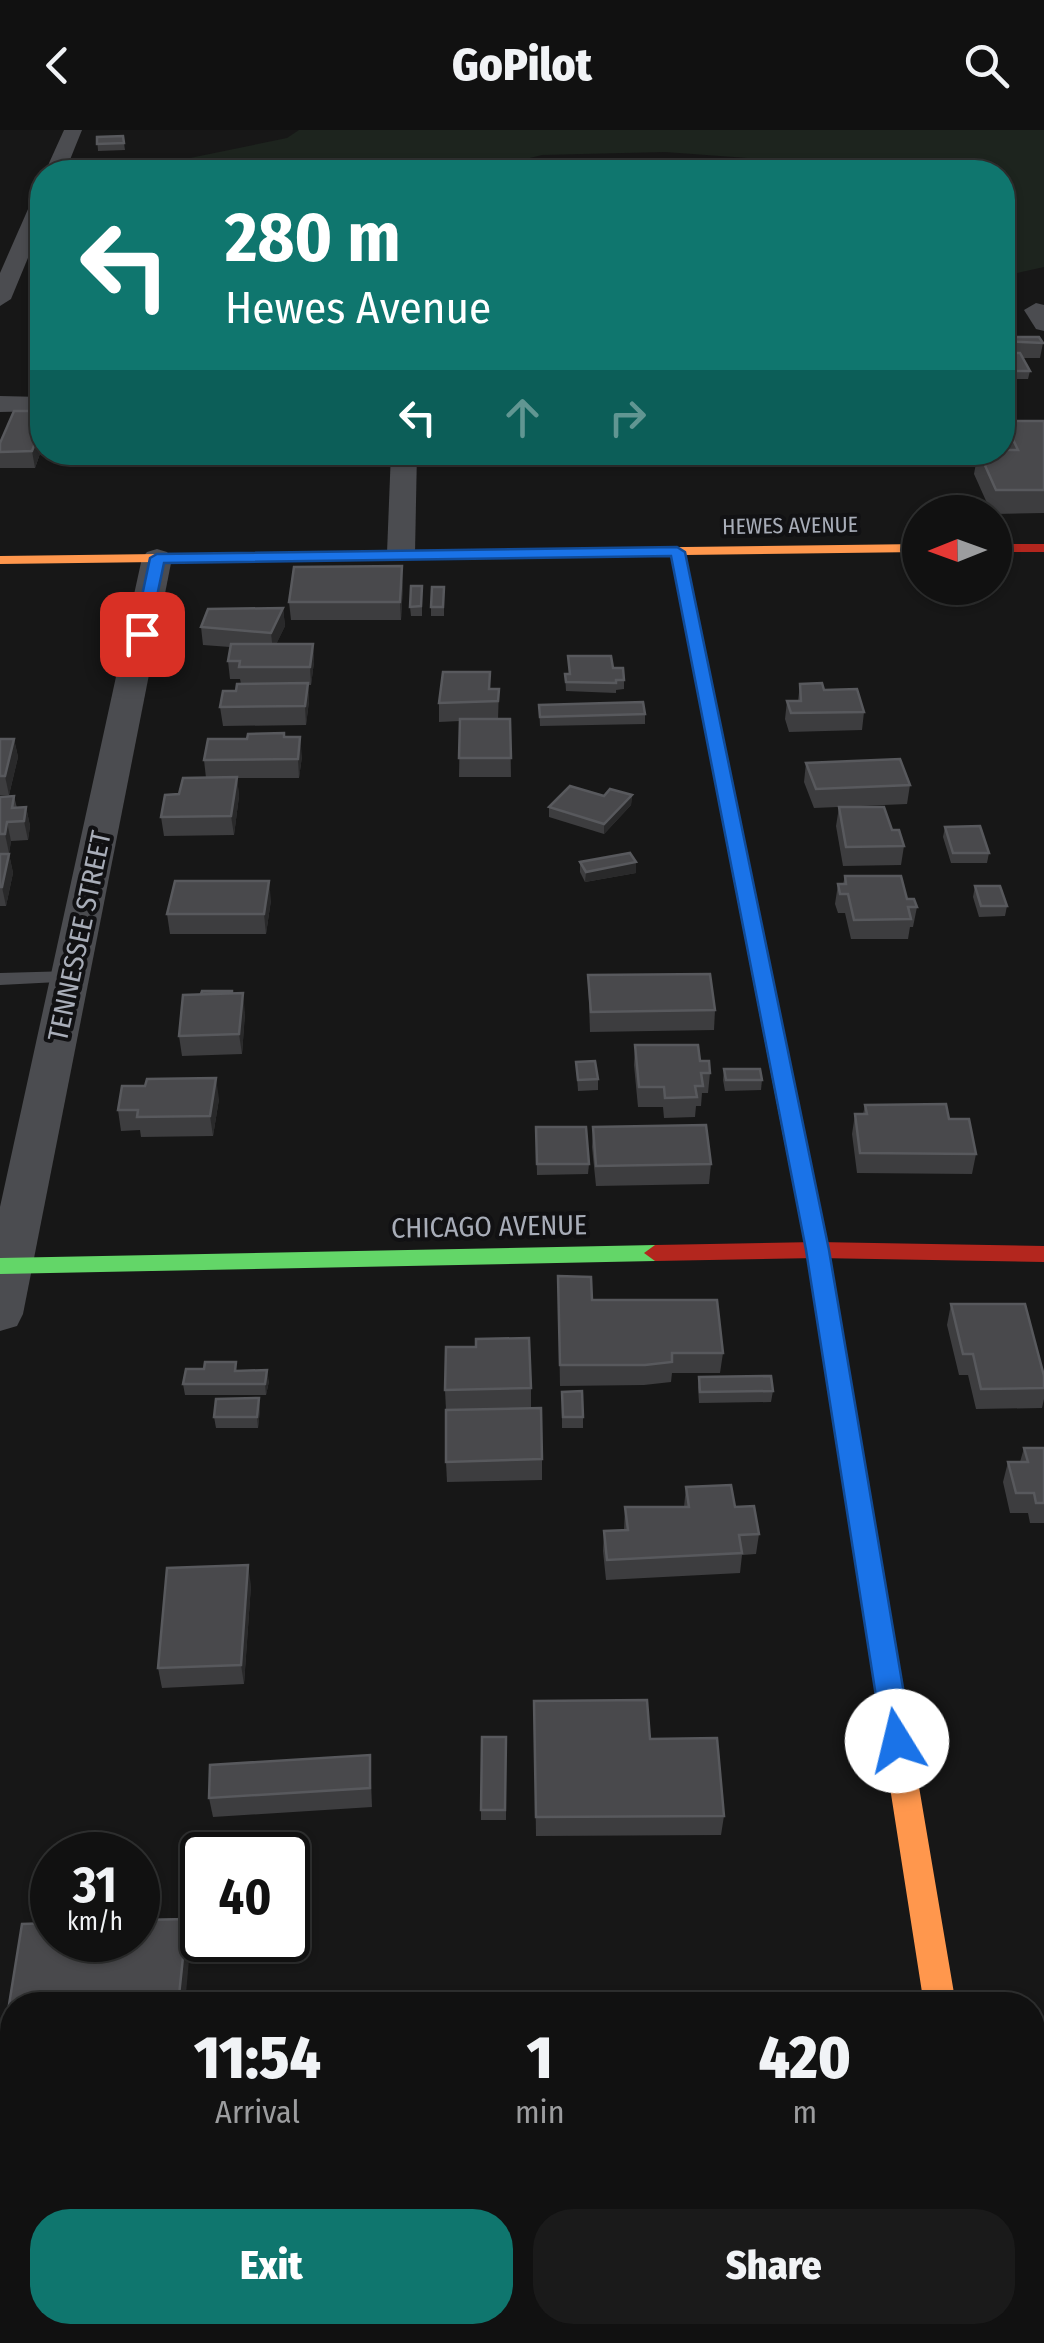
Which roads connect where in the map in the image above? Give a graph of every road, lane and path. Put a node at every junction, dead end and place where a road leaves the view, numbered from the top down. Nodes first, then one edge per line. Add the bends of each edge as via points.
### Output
1 (73, 130) edge
2 (59, 160) edge
3 (21, 249) edge
4 (0, 298) edge
5 (0, 404) edge
6 (30, 404) edge
7 (404, 465) edge
8 (902, 548) edge
9 (1012, 548) edge
10 (1044, 548) edge
11 (401, 552) junction
12 (677, 552) junction
13 (157, 558) junction
14 (0, 560) edge
15 (71, 977) junction
16 (0, 978) edge
17 (817, 1250) junction
18 (1044, 1254) edge
19 (6, 1266) edge
20 (0, 1314) edge
21 (938, 1992) edge

1 - 2 street
3 - 4 street
5 - 6 street
7 - 11 street
8 - 12 street, HEWES AVENUE
9 - 10 street
11 - 12 street, HEWES AVENUE
11 - 13 street, HEWES AVENUE
12 - 17 street
13 - 14 street, HEWES AVENUE
13 - 15 street, TENNESSEE STREET
15 - 16 lane
15 - 19 street, TENNESSEE STREET
17 - 18 street, CHICAGO AVENUE
17 - 19 street, CHICAGO AVENUE
17 - 21 street
19 - 20 street, TENNESSEE STREET

